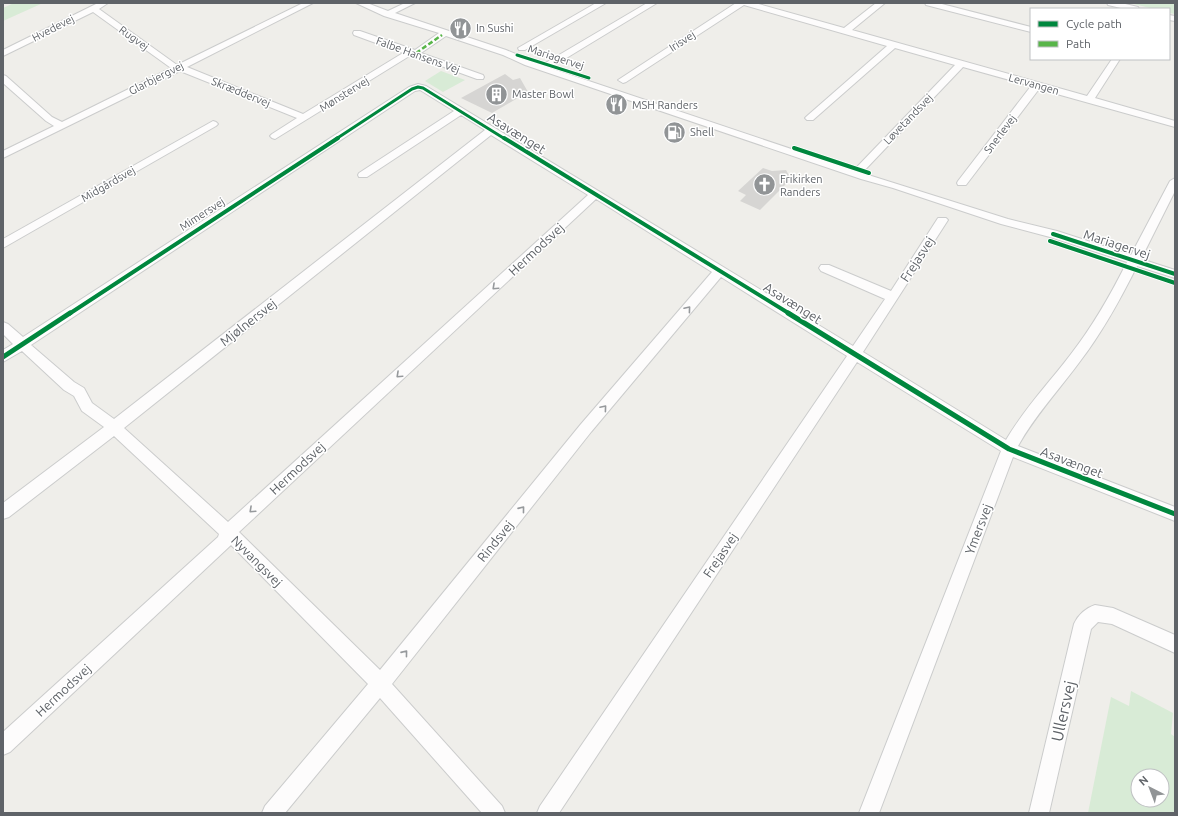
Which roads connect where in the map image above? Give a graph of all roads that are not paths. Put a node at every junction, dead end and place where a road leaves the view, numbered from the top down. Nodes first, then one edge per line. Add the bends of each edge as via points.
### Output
1 (104, 3) edge
2 (309, 3) edge
3 (360, 3) edge
4 (376, 3) edge
5 (410, 3) edge
6 (602, 3) edge
7 (653, 3) edge
8 (741, 3) edge
9 (746, 3) edge
10 (881, 3) edge
11 (929, 3) edge
12 (1111, 3) edge
13 (766, 5) edge
14 (92, 8) junction
15 (1131, 8) edge
16 (391, 12) junction
17 (1030, 30) edge
18 (846, 31) junction
19 (357, 33) dead end
20 (442, 35) dead end
21 (893, 45) junction
22 (522, 48) dead end
23 (414, 52) junction
24 (3, 53) edge
25 (1115, 60) edge
26 (961, 64) junction
27 (545, 66) junction
28 (177, 67) junction
29 (480, 77) dead end
30 (3, 78) edge
31 (623, 80) dead end
32 (1037, 85) junction
33 (412, 89) joint
34 (1089, 100) junction
35 (461, 111) junction
36 (304, 118) junction
37 (810, 118) dead end
38 (213, 124) dead end
39 (1175, 124) edge
40 (62, 126) junction
41 (491, 130) junction
42 (275, 136) dead end
43 (3, 155) edge
44 (858, 172) junction
45 (364, 175) dead end
46 (1175, 181) edge
47 (962, 183) dead end
48 (596, 194) junction
49 (942, 220) dead end
50 (3, 244) edge
51 (1131, 264) junction
52 (825, 268) dead end
53 (719, 271) junction
54 (1175, 274) edge
55 (1175, 283) edge
56 (893, 297) junction
57 (3, 326) edge
58 (22, 344) junction
59 (854, 354) junction
60 (3, 357) edge
61 (114, 427) junction
62 (1009, 449) junction
63 (3, 512) edge
64 (1175, 514) edge
65 (228, 532) junction
66 (1175, 644) edge
67 (380, 684) junction
68 (3, 745) edge
69 (272, 813) edge
70 (495, 813) edge
71 (547, 813) edge
72 (869, 813) edge
73 (1039, 813) edge

1 - 14 street, Hvedevej
2 - 28 street, Glarbjergvej
3 - 16 street, Mariagervej
4 - 16 street, Mariagervej
5 - 16 street
6 - 22 street
7 - 27 street
8 - 31 street, Irisvej
9 - 13 street, Lervangen
10 - 18 street
11 - 17 street
12 - 15 street
13 - 18 street, Lervangen
14 - 24 street, Hvedevej
14 - 28 street, Rugvej
16 - 27 street, Mariagervej via 518,59
18 - 21 street, Lervangen
19 - 23 street, Falbe Hansens Vej
20 - 23 street, Mønstervej via 436,41
21 - 26 street, Lervangen
21 - 37 street
23 - 29 street, Falbe Hansens Vej
23 - 36 street, Mønstervej
25 - 34 street
26 - 32 street, Lervangen
26 - 44 street, Løvetandsvej
27 - 44 street, Mariagervej
28 - 36 street, Skræddervej
28 - 40 street, Glarbjergvej
30 - 40 street via 49,119
32 - 34 street, Lervangen
32 - 47 street, Snerlevej
33 - 35 street, Asavænget via 423,88
33 - 58 street, Mimersvej
34 - 39 street, Lervangen
35 - 41 street, Asavænget
35 - 45 street
36 - 42 street, Mønstervej
38 - 50 street, Midgårdsvej
40 - 43 street, Glarbjergvej
41 - 48 street, Asavænget
41 - 61 street, Mjølnersvej
44 - 51 street, Mariagervej via 1005,222 1050,241
46 - 51 street, Ymersvej
48 - 53 street, Asavænget
48 -> 65 street, Hermodsvej
49 - 56 street, Frejasvej
51 - 54 street, Mariagervej
51 - 55 street, Mariagervej
51 - 62 street, Ymersvej via 1077,356 1017,432
52 - 56 street, Frejasvej
53 - 59 street, Asavænget
67 -> 53 street, Rindsvej via 589,425
56 - 59 street, Frejasvej
57 - 58 street, Nyvangsvej
58 - 60 street, Mimersvej
58 - 61 street, Nyvangsvej via 79,392 87,407
59 - 62 street, Asavænget
59 - 71 street, Frejasvej
61 - 63 street, Mjølnersvej
61 - 65 street, Nyvangsvej
62 - 64 street, Asavænget
62 - 72 street, Ymersvej
65 - 67 street, Nyvangsvej
65 - 68 street, Hermodsvej via 224,542
66 - 73 street, Ullersvej via 1113,616 1095,614 1082,624
67 - 69 street, Rindsvej
67 - 70 street, Nyvangsvej

